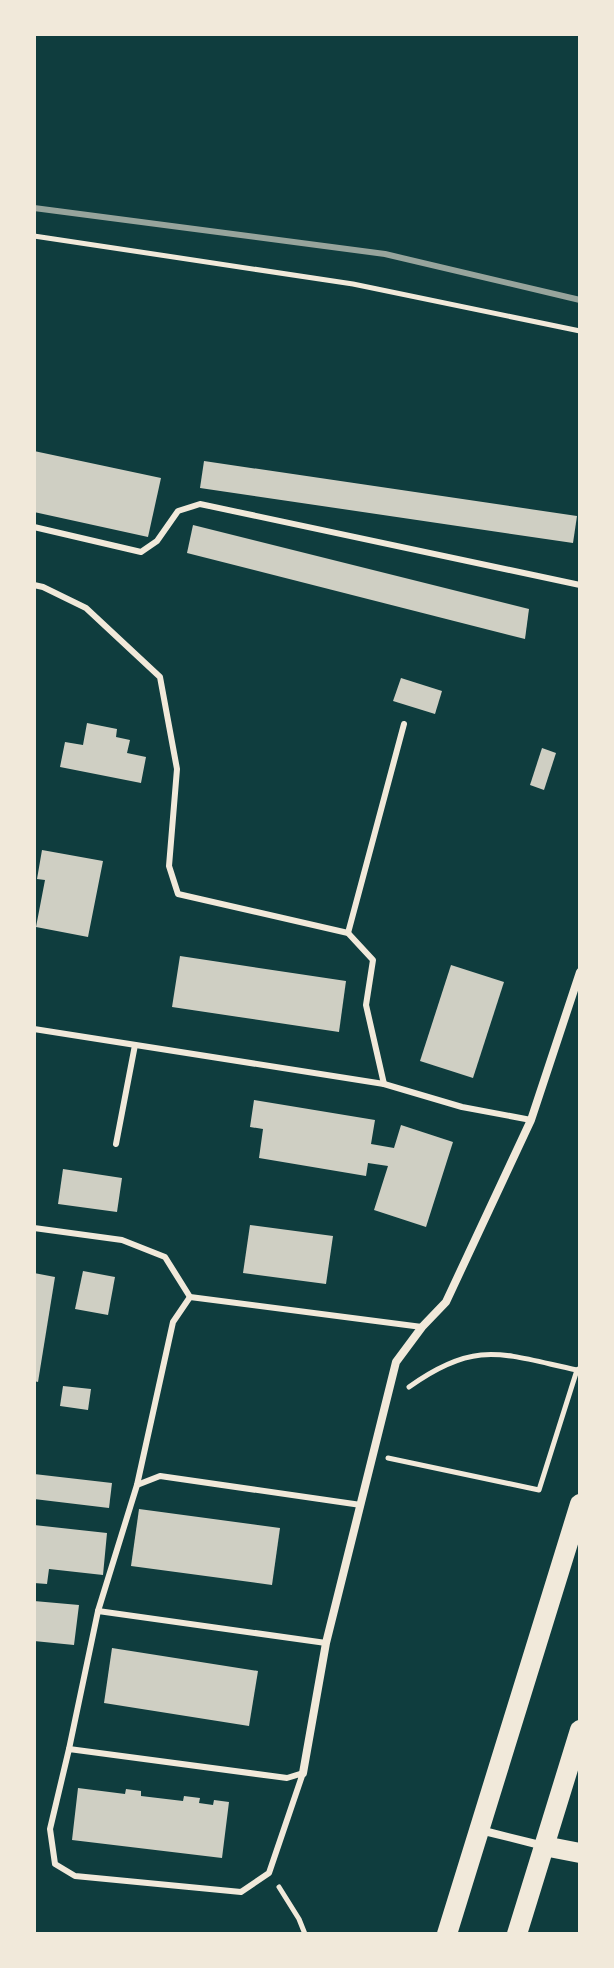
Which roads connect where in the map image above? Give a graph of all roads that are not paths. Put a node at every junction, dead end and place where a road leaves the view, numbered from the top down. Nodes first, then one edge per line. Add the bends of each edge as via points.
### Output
1 (34, 527) edge
2 (34, 585) edge
3 (580, 585) edge
4 (404, 724) dead end
5 (348, 933) junction
6 (580, 972) edge
7 (34, 1029) edge
8 (135, 1045) junction
9 (384, 1084) junction
10 (531, 1120) junction
11 (116, 1144) dead end
12 (34, 1228) edge
13 (190, 1297) junction
14 (422, 1327) junction
15 (137, 1485) junction
16 (580, 1504) edge
17 (361, 1505) junction
18 (98, 1611) junction
19 (326, 1643) junction
20 (580, 1730) edge
21 (69, 1749) junction
22 (303, 1773) junction
23 (479, 1830) junction
24 (544, 1846) junction
25 (580, 1853) edge
26 (447, 1934) edge
27 (517, 1934) edge

1 - 3 lane via 141,552 157,541 178,511 200,504
2 - 5 lane via 86,608 160,677 177,769 169,866 178,894
4 - 5 lane
5 - 9 lane via 373,960 366,1005
6 - 10 street
7 - 8 lane
8 - 9 lane
8 - 11 lane
9 - 10 lane
10 - 14 street via 446,1302
12 - 13 lane via 122,1240 165,1257
13 - 14 lane
13 - 15 lane via 173,1322
14 - 17 street via 396,1362
15 - 17 lane via 160,1476
15 - 18 lane
16 - 23 main road
17 - 19 street
18 - 19 lane
18 - 21 lane
19 - 22 street
20 - 24 main road
21 - 22 lane via 287,1778
21 - 22 lane via 50,1829 55,1864 75,1876 241,1892 269,1873
23 - 24 street
23 - 26 main road
24 - 25 main road
24 - 27 main road

